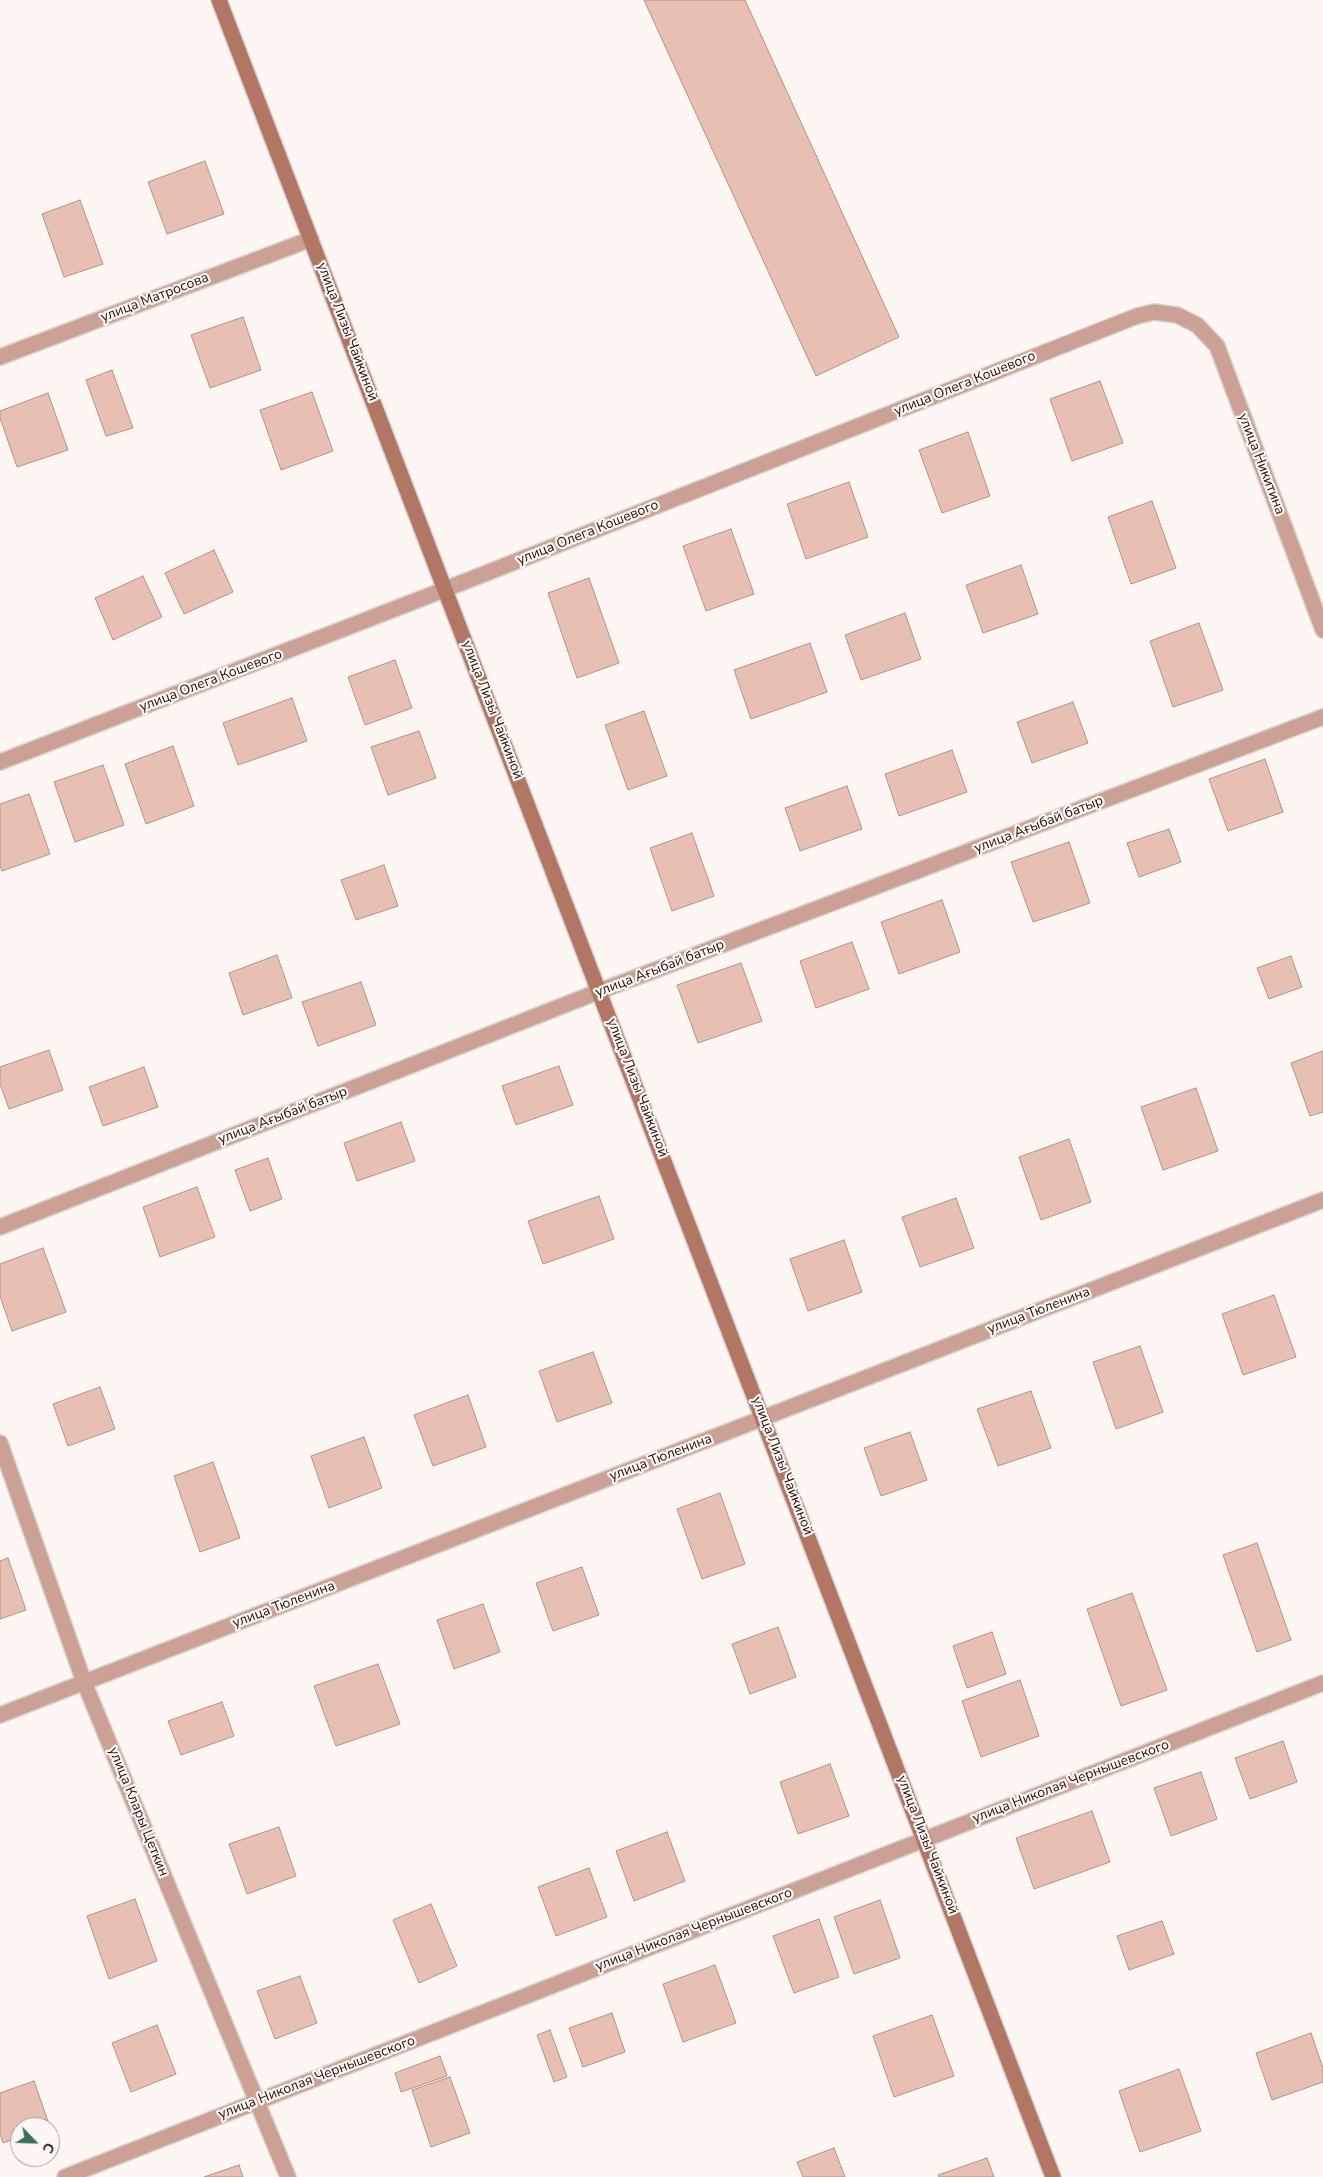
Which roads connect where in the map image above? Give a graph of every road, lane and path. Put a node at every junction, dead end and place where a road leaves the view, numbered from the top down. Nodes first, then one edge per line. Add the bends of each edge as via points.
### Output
1 (220, 0) edge
2 (311, 239) junction
3 (1177, 315) joint
4 (0, 357) edge
5 (446, 589) junction
6 (1323, 630) edge
7 (1323, 716) edge
8 (0, 762) edge
9 (600, 992) junction
10 (1323, 1200) edge
11 (0, 1227) edge
12 (763, 1418) junction
13 (0, 1443) edge
14 (84, 1682) junction
15 (1323, 1683) edge
16 (0, 1715) edge
17 (925, 1840) junction
18 (258, 2102) junction
19 (65, 2177) edge
20 (288, 2177) edge
21 (1053, 2177) edge

1 - 2 street, улица Лизы Чайкиной
2 - 4 street, улица Матросова
2 - 5 street, улица Лизы Чайкиной
3 - 5 street, улица Олега Кошевого via 1154,312 1136,316
3 - 6 street, улица Никитина via 1197,325 1217,346
5 - 8 street, улица Олега Кошевого
5 - 9 street, улица Лизы Чайкиной
7 - 9 street, улица Ағыбай батыр
9 - 11 street, улица Ағыбай батыр
9 - 12 street, улица Лизы Чайкиной
10 - 12 street, улица Тюленина
12 - 14 street, улица Тюленина
12 - 17 street, улица Лизы Чайкиной
13 - 14 street, улица Клары Цеткин
14 - 16 street, улица Тюленина
14 - 18 street, улица Клары Цеткин
15 - 17 street, улица Николая Чернышевского
17 - 18 street, улица Николая Чернышевского
17 - 21 street, улица Лизы Чайкиной
18 - 19 street, улица Николая Чернышевского
18 - 20 street, улица Клары Цеткин

